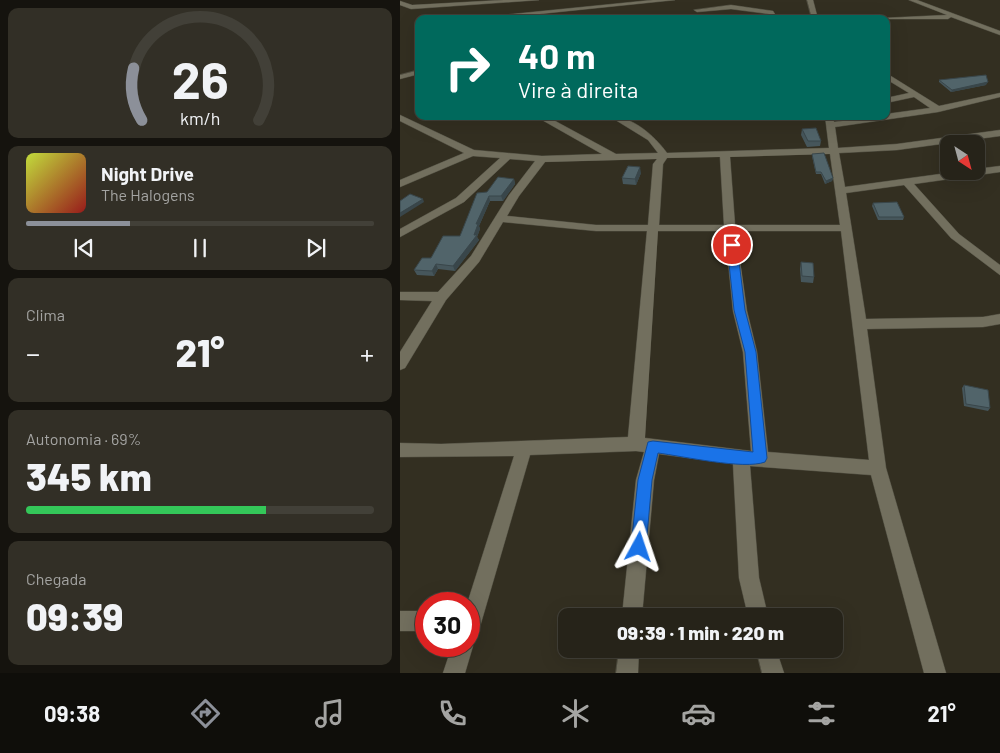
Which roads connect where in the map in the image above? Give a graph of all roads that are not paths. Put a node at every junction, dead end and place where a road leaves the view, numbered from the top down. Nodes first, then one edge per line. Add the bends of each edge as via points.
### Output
1 (536, 0) edge
2 (672, 0) edge
3 (810, 0) edge
4 (913, 0) edge
5 (400, 2) edge
6 (510, 15) edge
7 (702, 15) edge
8 (772, 15) edge
9 (814, 15) edge
10 (956, 16) junction
11 (890, 18) edge
12 (1000, 33) edge
13 (415, 73) edge
14 (400, 77) edge
15 (890, 77) edge
16 (917, 94) junction
17 (1000, 95) edge
18 (890, 100) edge
19 (938, 109) junction
20 (890, 115) edge
21 (400, 118) edge
22 (418, 120) edge
23 (546, 120) edge
24 (620, 120) edge
25 (829, 121) edge
26 (411, 124) junction
27 (1000, 133) edge
28 (833, 152) junction
29 (472, 153) junction
30 (725, 154) junction
31 (664, 156) junction
32 (614, 157) junction
33 (506, 158) junction
34 (542, 159) junction
35 (1000, 168) edge
36 (908, 183) junction
37 (400, 184) edge
38 (839, 191) junction
39 (502, 219) junction
40 (730, 228) junction
41 (845, 228) junction
42 (654, 230) junction
43 (400, 234) edge
44 (1000, 271) edge
45 (400, 296) edge
46 (441, 297) junction
47 (1000, 319) edge
48 (860, 324) junction
49 (400, 364) edge
50 (644, 446) junction
51 (524, 449) junction
52 (400, 450) edge
53 (740, 458) junction
54 (760, 458) junction
55 (878, 468) junction
56 (480, 592) edge
57 (633, 608) edge
58 (756, 608) edge
59 (400, 621) edge
60 (415, 621) edge
61 (459, 657) edge
62 (628, 658) edge
63 (769, 658) edge
64 (454, 673) edge
65 (627, 673) edge
66 (773, 673) edge
67 (936, 673) edge

1 - 5 street via 413,10
2 - 6 street
3 - 9 street
4 - 10 street
7 - 8 street via 695,8 753,8
10 - 11 street
10 - 12 street
13 - 14 street
15 - 16 street
16 - 18 street
16 - 19 street
17 - 19 street
19 - 20 street
21 - 26 street
22 - 26 street
23 - 32 street
24 - 31 street via 651,138
25 - 28 street
26 - 29 street
27 - 28 street
28 - 30 street
28 - 38 street
29 - 33 street
29 - 37 street
30 - 31 street
30 - 40 street
31 - 32 street
31 - 42 street via 658,164
32 - 34 street
33 - 34 street
33 - 43 street via 460,200
34 - 39 street via 514,195
35 - 36 street
36 - 38 street
36 - 44 street via 955,236
38 - 41 street
39 - 42 street
39 - 46 street via 475,260
40 - 41 street
40 - 42 street
40 - 54 street via 740,310 750,352
41 - 48 street
42 - 50 street
45 - 46 street
46 - 49 street
47 - 48 street
48 - 55 street
50 - 51 street
50 - 53 street
50 - 57 street via 645,480
51 - 52 street
51 - 56 street
53 - 54 street
53 - 58 street via 749,578
54 - 55 street
55 - 67 street
59 - 60 street
61 - 64 street
62 - 65 street
63 - 66 street

